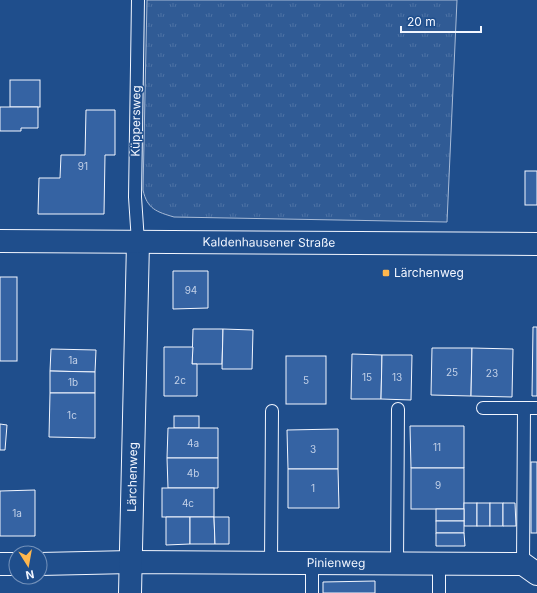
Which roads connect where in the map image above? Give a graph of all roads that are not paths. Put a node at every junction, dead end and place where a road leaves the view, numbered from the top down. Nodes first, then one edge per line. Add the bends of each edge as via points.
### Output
1 (138, 0) edge
2 (0, 241) edge
3 (138, 242) junction
4 (537, 244) edge
5 (483, 408) dead end
6 (524, 408) junction
7 (537, 408) edge
8 (398, 410) dead end
9 (272, 411) dead end
10 (131, 562) junction
11 (271, 563) junction
12 (312, 563) junction
13 (397, 563) junction
14 (439, 563) junction
15 (48, 564) edge
16 (530, 569) edge
17 (130, 593) edge
18 (312, 593) edge
19 (439, 593) edge

1 - 3 lane, Küppersweg via 135,197
2 - 3 street, Kaldenhausener Straße
3 - 4 street, Kaldenhausener Straße
3 - 10 street, Lärchenweg
5 - 6 lane
6 - 7 lane
6 - 16 lane
8 - 13 lane
9 - 11 lane
10 - 11 street, Pinienweg
10 - 15 street, Pinienweg
10 - 17 street, Lärchenweg
11 - 12 street, Pinienweg
12 - 13 street, Pinienweg
12 - 18 lane
13 - 14 street, Pinienweg
14 - 16 street, Pinienweg
14 - 19 lane

